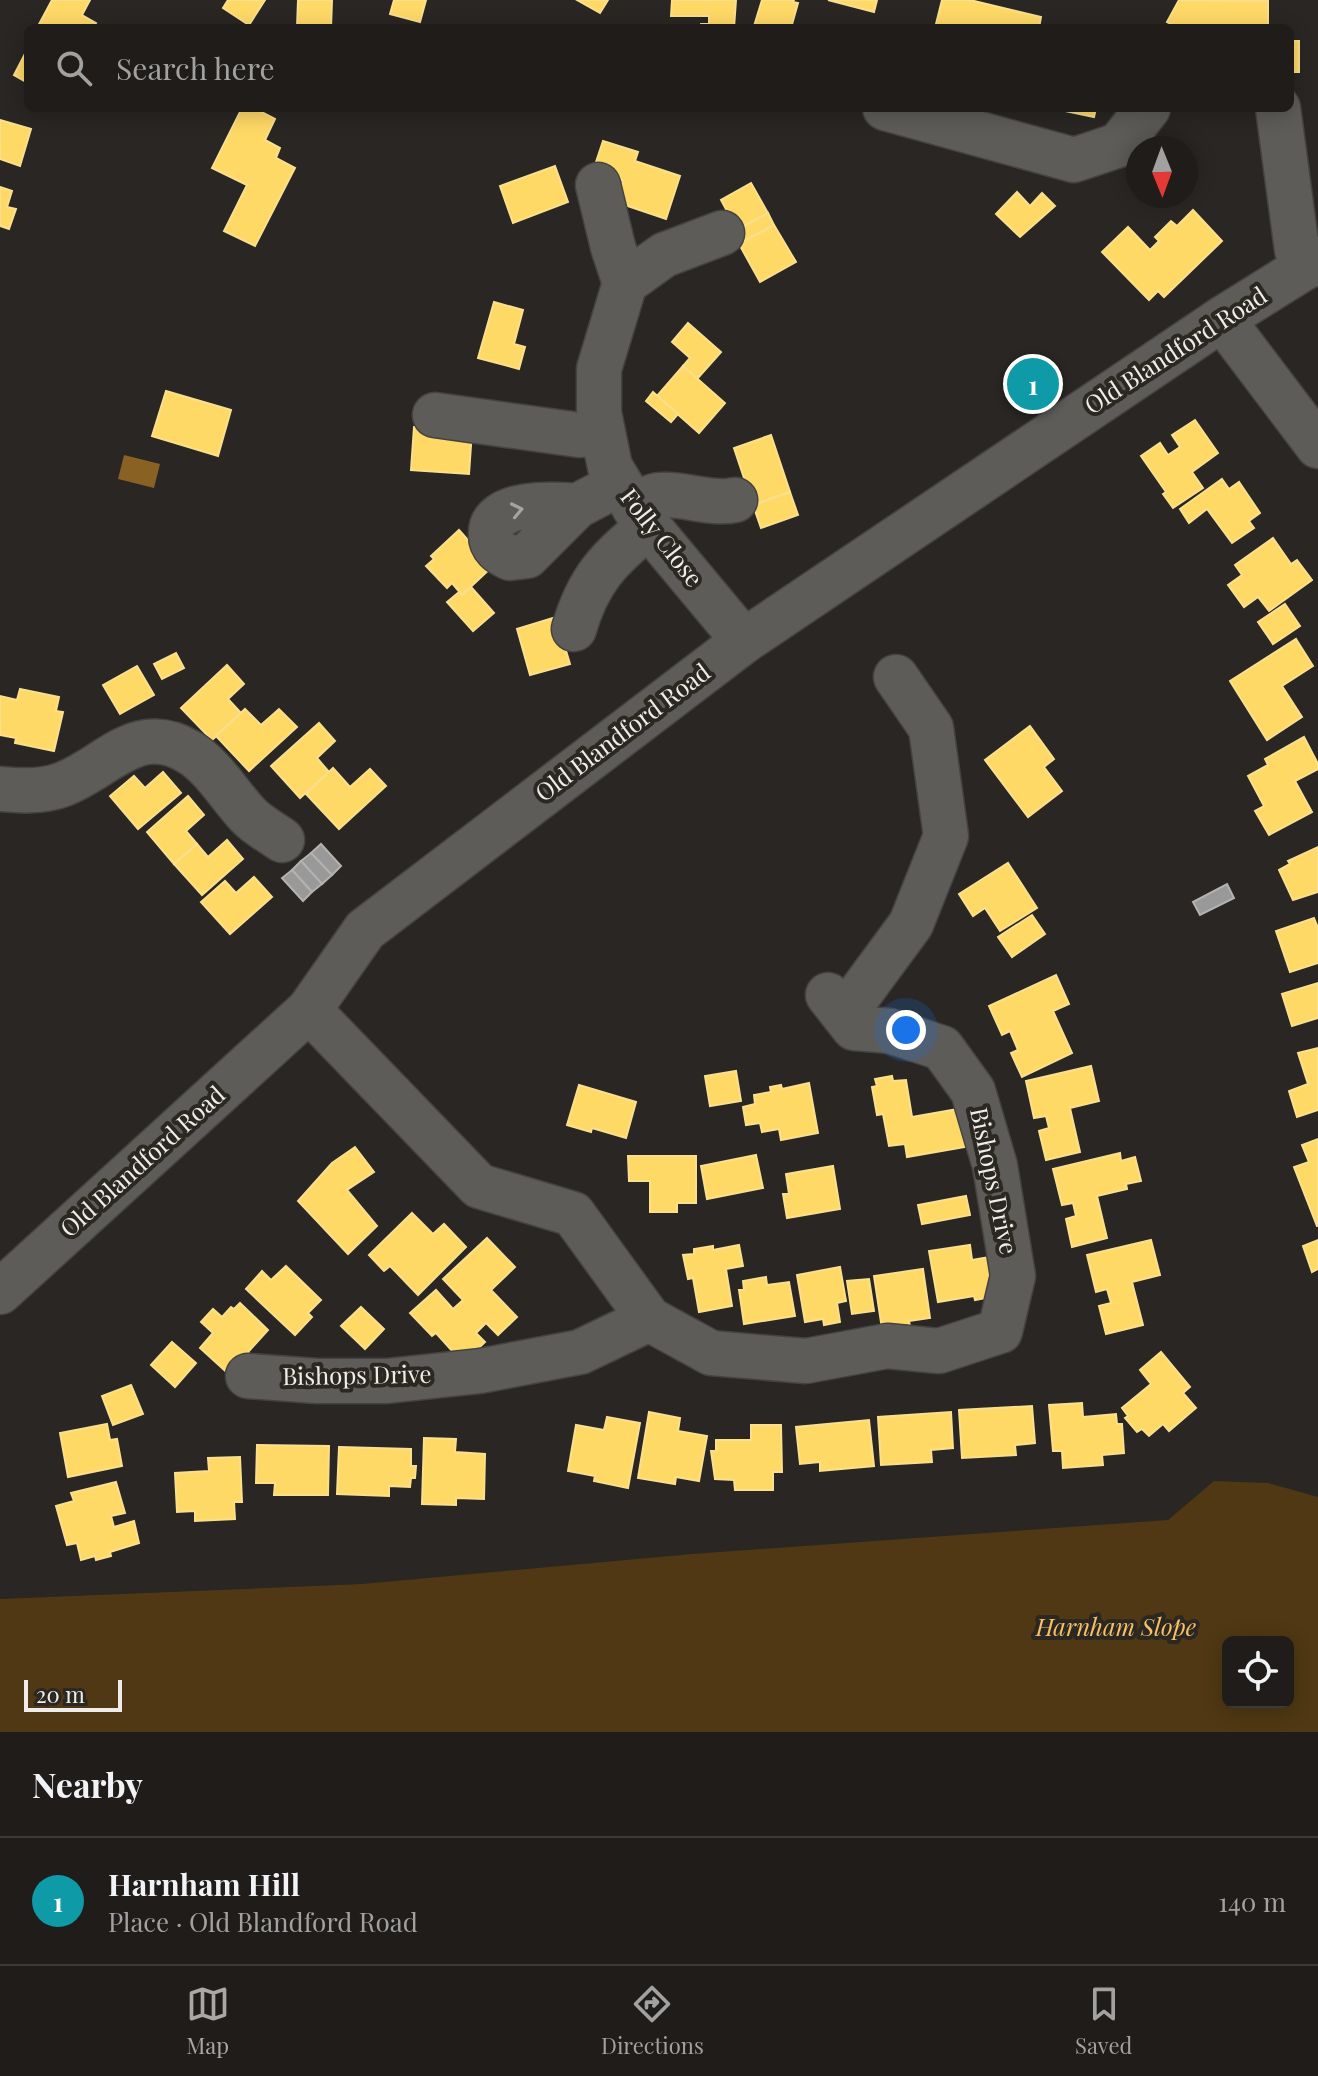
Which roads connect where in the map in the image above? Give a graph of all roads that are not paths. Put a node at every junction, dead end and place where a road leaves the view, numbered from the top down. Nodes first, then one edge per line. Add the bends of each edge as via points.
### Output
1 (900, 112) edge
2 (1145, 112) edge
3 (1279, 112) edge
4 (598, 185) dead end
5 (722, 233) dead end
6 (1312, 263) edge
7 (625, 283) junction
8 (1222, 319) junction
9 (435, 415) dead end
10 (601, 433) junction
11 (1318, 446) edge
12 (735, 500) dead end
13 (577, 506) dead end
14 (634, 506) junction
15 (574, 629) dead end
16 (744, 641) junction
17 (896, 677) dead end
18 (0, 789) edge
19 (282, 840) dead end
20 (309, 1010) junction
21 (0, 1292) edge
22 (649, 1319) junction
23 (248, 1376) dead end

1 - 2 street via 1074,160 1119,145
3 - 6 street via 1297,250
4 - 7 street
5 - 7 street via 664,255
6 - 8 street, Old Blandford Road
7 - 10 street, Folly Close via 599,369
8 - 11 street
8 - 16 street, Old Blandford Road
9 - 10 street via 579,435
10 - 14 street, Folly Close via 610,467
12 - 14 street via 720,503 662,495
13 - 14 street
14 - 15 street via 617,552 582,600
14 - 16 street, Folly Close
16 - 20 street, Old Blandford Road via 365,930
17 - 22 street, Bishops Drive via 931,728 946,836 911,924 836,1005 854,1028 890,1031 942,1048 973,1091 995,1166 1013,1276 1000,1331 939,1351 887,1346 806,1361 711,1353
18 - 19 street via 59,786 126,748 160,742 192,753 250,817
20 - 21 street, Old Blandford Road
20 - 22 street, Bishops Drive via 479,1186 573,1214
22 - 23 street, Bishops Drive via 580,1352 480,1371 387,1381

